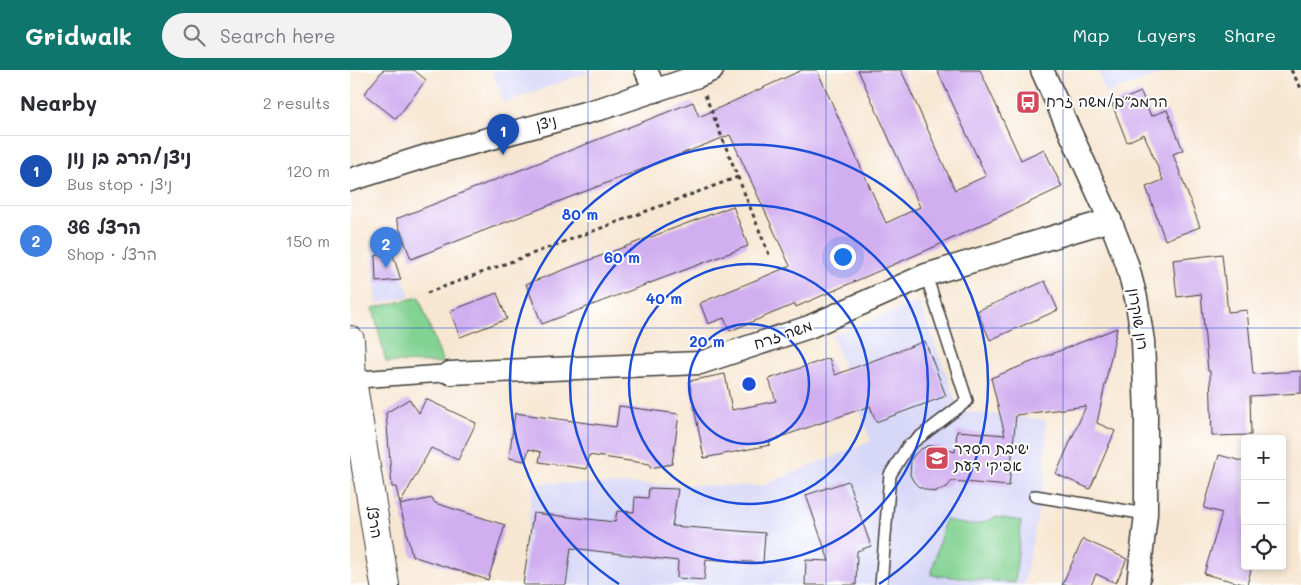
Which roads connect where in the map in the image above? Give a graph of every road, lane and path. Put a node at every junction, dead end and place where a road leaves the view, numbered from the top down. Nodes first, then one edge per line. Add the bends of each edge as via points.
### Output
1 (646, 70) edge
2 (1042, 70) edge
3 (1291, 70) edge
4 (705, 73) edge
5 (1301, 88) edge
6 (655, 91) junction
7 (738, 177) junction
8 (350, 180) edge
9 (1110, 220) junction
10 (770, 258) dead end
11 (926, 275) junction
12 (427, 293) dead end
13 (350, 340) edge
14 (450, 373) joint
15 (352, 380) junction
16 (1035, 496) dead end
17 (1146, 514) junction
18 (385, 585) edge
19 (881, 585) edge
20 (1138, 585) edge

1 - 6 street
2 - 9 street, רון שוקרון
3 - 5 path
4 - 6 street, ניצן
4 - 7 path
6 - 8 street, ניצן
7 - 10 path
7 - 12 path
9 - 11 street, משה זרח
9 - 17 street, רון שוקרון via 1127,264 1143,341
11 - 14 street, משה זרח via 809,327 700,363
11 - 19 lane via 967,401 908,446 890,475
13 - 15 street, הרצל
14 - 15 street, משה זרח
15 - 18 street, הרצל
16 - 17 lane
17 - 20 street, רון שוקרון

